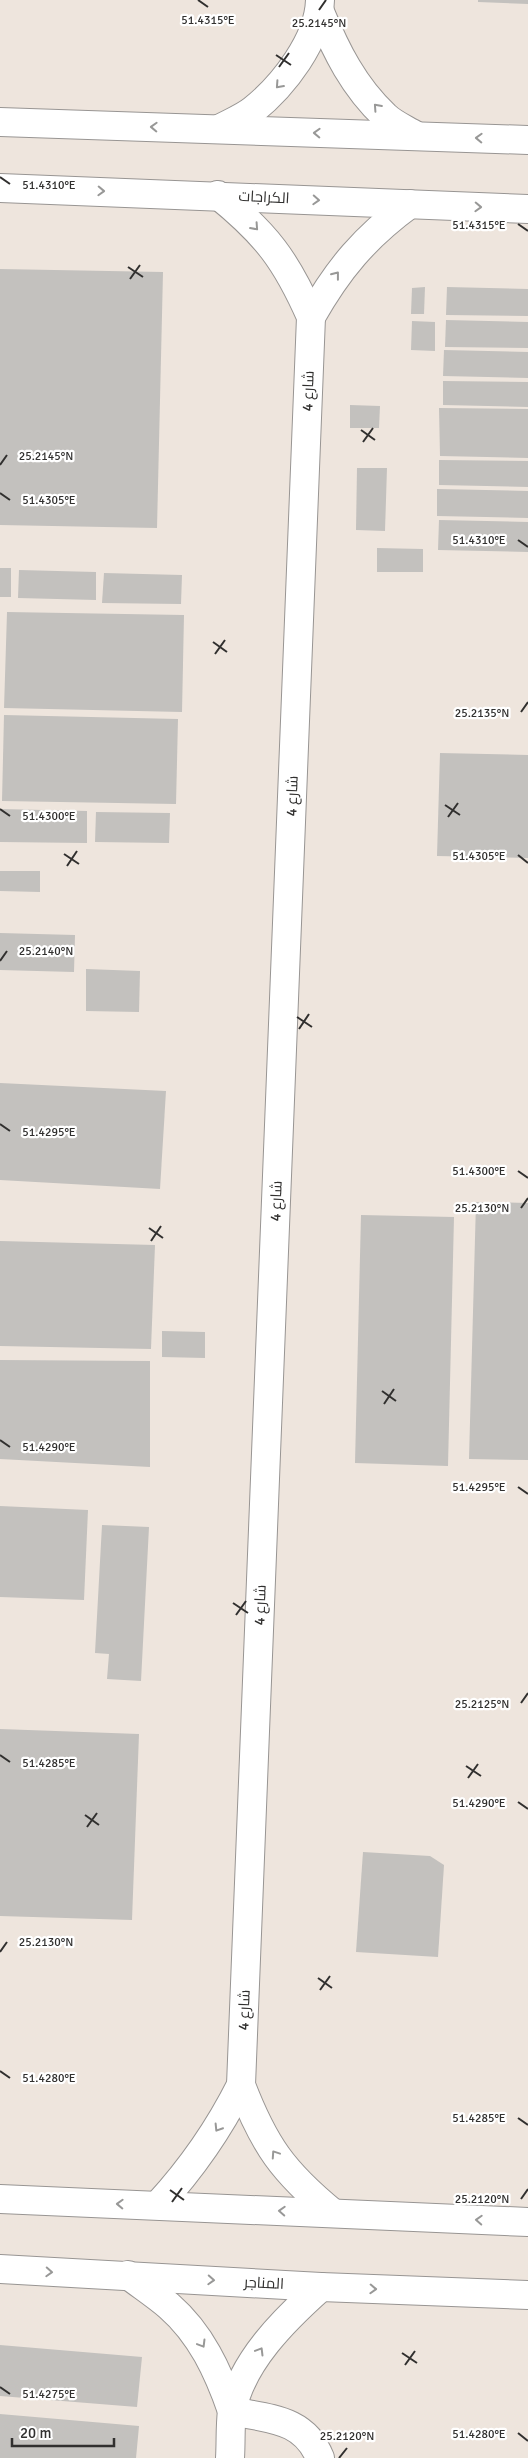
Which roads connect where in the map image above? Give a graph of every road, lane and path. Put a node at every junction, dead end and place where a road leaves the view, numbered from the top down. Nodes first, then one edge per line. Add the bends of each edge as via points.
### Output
1 (320, 6) edge
2 (0, 122) edge
3 (217, 129) junction
4 (416, 136) junction
5 (528, 140) edge
6 (0, 188) edge
7 (218, 195) junction
8 (410, 204) junction
9 (528, 209) edge
10 (311, 317) junction
11 (241, 2085) junction
12 (0, 2199) edge
13 (158, 2205) junction
14 (333, 2213) junction
15 (528, 2222) edge
16 (0, 2270) edge
17 (128, 2275) junction
18 (321, 2287) junction
19 (528, 2295) edge
20 (232, 2411) junction
21 (230, 2458) edge
22 (320, 2458) edge

1 -> 3 street via 304,50 281,84 252,111
4 -> 1 street via 386,118 358,87 336,51
3 -> 2 street
4 -> 3 street
5 -> 4 street
6 -> 7 street, الكراجات
7 -> 8 street, الكراجات
7 -> 10 street, شارع 4 via 250,221 275,250 296,282
8 -> 9 street, الكراجات
10 -> 8 street, شارع 4 via 353,254 380,226
10 - 11 street, شارع 4
11 -> 13 street, شارع 4 via 205,2149
14 -> 11 street, شارع 4 via 303,2188 276,2157 255,2122
13 -> 12 street
14 -> 13 street
15 -> 14 street
16 -> 17 street, المناجر
17 -> 18 street, المناجر
17 -> 20 street via 169,2306 198,2337 218,2372
18 -> 19 street, المناجر
20 -> 18 street via 245,2376 264,2344 288,2316
20 - 21 street
20 - 22 street via 286,2423 308,2435

